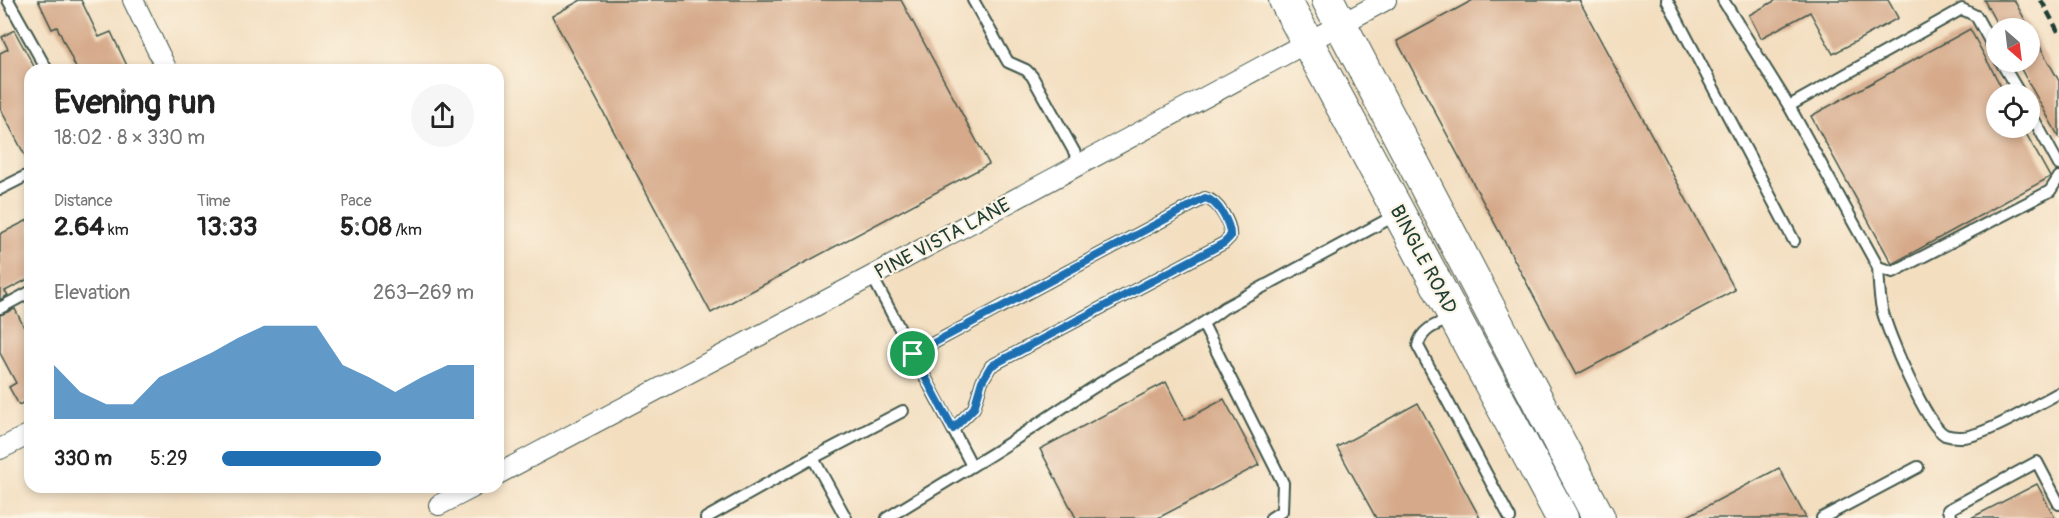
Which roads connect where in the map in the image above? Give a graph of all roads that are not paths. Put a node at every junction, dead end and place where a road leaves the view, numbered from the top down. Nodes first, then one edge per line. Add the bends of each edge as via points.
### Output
1 (8, 0) edge
2 (133, 0) edge
3 (973, 0) edge
4 (1285, 0) edge
5 (1386, 0) edge
6 (1667, 0) edge
7 (1723, 0) edge
8 (1334, 12) edge
9 (1986, 34) edge
10 (1308, 43) junction
11 (44, 64) edge
12 (164, 64) edge
13 (1789, 106) junction
14 (2040, 130) edge
15 (1080, 164) junction
16 (2059, 165) edge
17 (24, 177) edge
18 (2059, 177) edge
19 (0, 189) edge
20 (1400, 213) junction
21 (1794, 241) dead end
22 (1878, 267) junction
23 (872, 276) junction
24 (24, 296) edge
25 (1485, 301) junction
26 (0, 308) edge
27 (1456, 317) junction
28 (1203, 324) junction
29 (913, 354) junction
30 (2059, 393) edge
31 (903, 411) dead end
32 (953, 429) junction
33 (24, 437) edge
34 (0, 449) edge
35 (813, 458) junction
36 (972, 465) junction
37 (1918, 467) dead end
38 (504, 471) edge
39 (462, 493) edge
40 (2059, 504) edge
41 (439, 505) dead end
42 (706, 518) edge
43 (846, 518) edge
44 (887, 518) edge
45 (1271, 518) edge
46 (1510, 518) edge
47 (1562, 518) edge
48 (1599, 518) edge
49 (1822, 518) edge
50 (1952, 518) edge

1 - 11 lane
2 - 12 street
3 - 15 lane via 1008,62 1032,76
4 - 10 main road, BINGLE ROAD
5 - 8 street, PINE VISTA LANE
6 - 21 lane
7 - 13 lane
8 - 10 street, PINE VISTA LANE
8 - 25 main road, BINGLE ROAD
9 - 13 lane via 1976,16 1962,9
10 - 15 street, PINE VISTA LANE
10 - 20 main road, BINGLE ROAD
13 - 22 lane
14 - 16 lane
15 - 23 street, PINE VISTA LANE
17 - 19 lane
18 - 22 lane via 2050,191 1893,272
20 - 27 main road, BINGLE ROAD
20 - 28 lane via 1224,308
22 - 30 lane via 1881,307 1891,337 1924,407 1945,435 1960,437 1982,432
23 - 29 lane
23 - 38 street, PINE VISTA LANE
24 - 26 lane
25 - 27 main road
25 - 48 main road, BINGLE ROAD
27 - 46 lane via 1426,330 1418,346
27 - 47 main road, BINGLE ROAD
28 - 36 lane
28 - 45 lane via 1284,483 1282,511
29 - 32 lane
29 - 32 lane via 1205,198 1224,217 1231,231 1224,243 991,366 974,408
31 - 35 lane
32 - 36 lane
33 - 34 street
35 - 42 lane
35 - 43 lane
36 - 44 lane
37 - 49 lane
39 - 41 street
40 - 50 lane via 2037,462 1948,510

